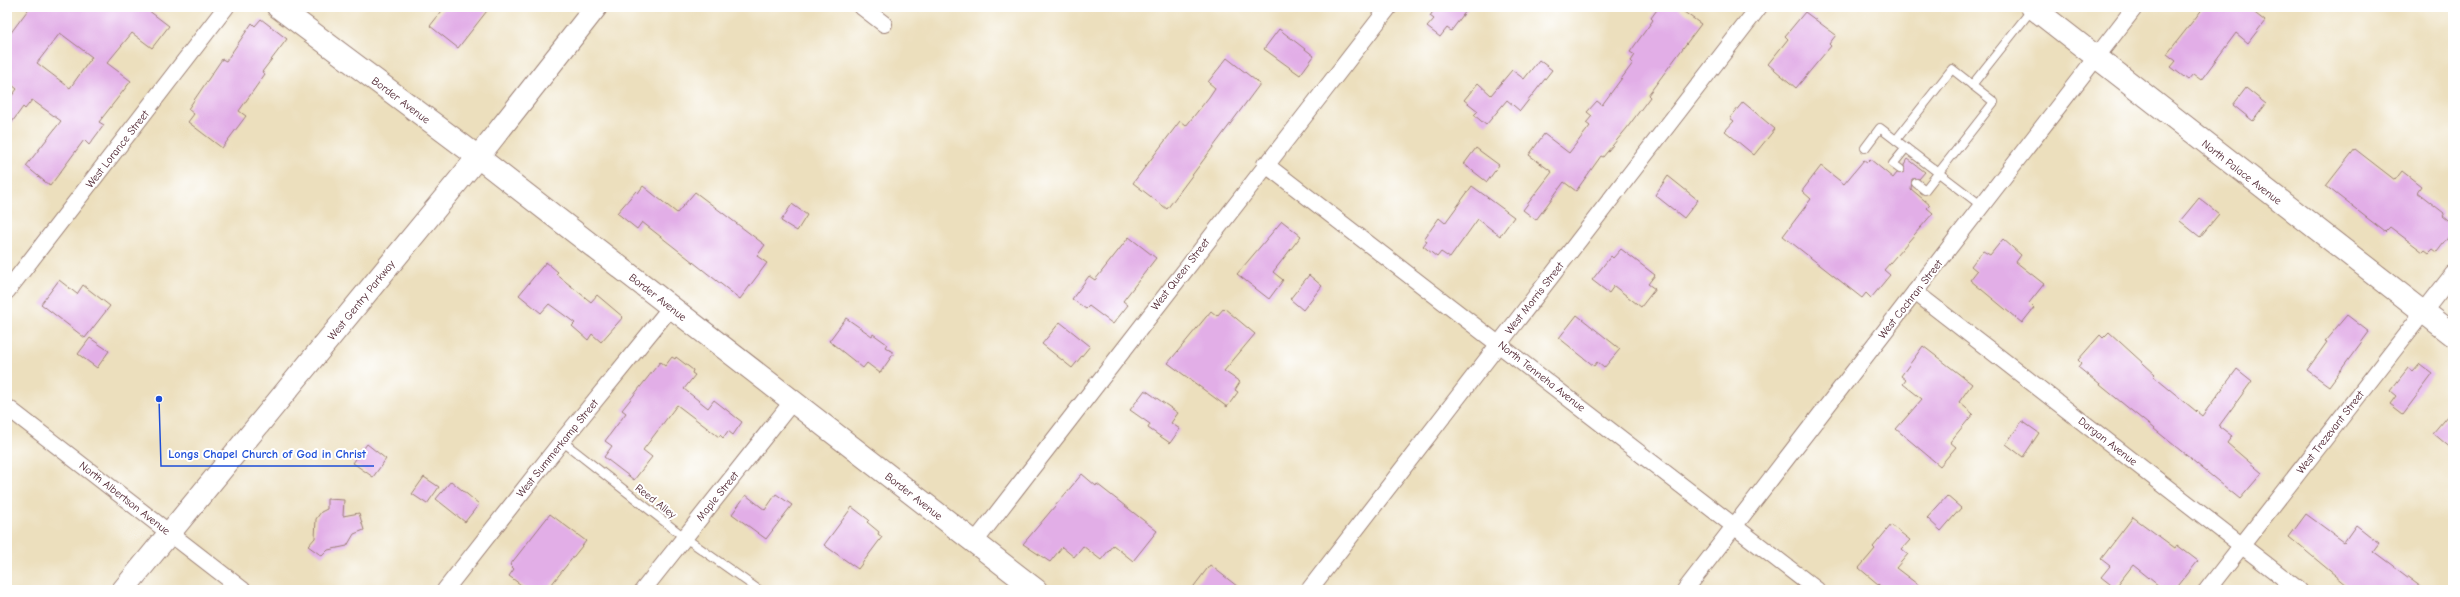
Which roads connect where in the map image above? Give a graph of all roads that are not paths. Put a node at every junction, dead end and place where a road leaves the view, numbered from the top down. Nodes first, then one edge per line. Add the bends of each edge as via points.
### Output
1 (226, 7) edge
2 (278, 7) edge
3 (596, 7) edge
4 (862, 7) edge
5 (1389, 7) edge
6 (1759, 7) edge
7 (2033, 7) edge
8 (2135, 7) edge
9 (884, 24) dead end
10 (2096, 58) junction
11 (1972, 85) junction
12 (1896, 140) junction
13 (1865, 148) dead end
14 (1906, 148) junction
15 (478, 158) junction
16 (1265, 164) junction
17 (1900, 169) dead end
18 (1938, 172) junction
19 (1916, 183) dead end
20 (1982, 206) junction
21 (2453, 274) edge
22 (7, 291) edge
23 (1915, 292) junction
24 (672, 307) junction
25 (2424, 312) junction
26 (2453, 335) edge
27 (1499, 343) junction
28 (792, 402) junction
29 (7, 406) edge
30 (562, 441) junction
31 (1736, 525) junction
32 (170, 532) junction
33 (684, 537) junction
34 (974, 543) junction
35 (2242, 544) junction
36 (123, 590) edge
37 (243, 590) edge
38 (445, 590) edge
39 (643, 590) edge
40 (759, 590) edge
41 (1036, 590) edge
42 (1310, 590) edge
43 (1685, 590) edge
44 (1817, 590) edge
45 (2207, 590) edge
46 (2299, 590) edge

1 - 22 street, West Lorance Street
2 - 15 street, Border Avenue
3 - 15 street, West Gentry Parkway
4 - 9 street
5 - 16 street, West Queen Street
6 - 27 street, West Morris Street
7 - 10 street, North Palace Avenue
7 - 11 lane
8 - 10 street, West Cochran Street
10 - 20 street, West Cochran Street
10 - 25 street, North Palace Avenue
11 - 12 lane via 1952,69
11 - 18 lane via 1994,102
12 - 13 lane via 1880,128
12 - 14 lane
14 - 17 lane via 1893,164
14 - 18 lane
15 - 24 street, Border Avenue
15 - 32 street, West Gentry Parkway
16 - 27 street, North Tenneha Avenue
16 - 34 street, West Queen Street
18 - 19 lane via 1924,190
18 - 20 lane
20 - 23 street, West Cochran Street
21 - 25 street, West Trezevant Street
23 - 31 street, West Cochran Street
23 - 35 street, Dargan Avenue
24 - 28 street, Border Avenue
24 - 30 street, West Summerkamp Street
25 - 26 street, North Palace Avenue
25 - 35 street, West Trezevant Street
27 - 31 street, North Tenneha Avenue
27 - 42 street, West Morris Street
28 - 33 street, Maple Street
28 - 34 street, Border Avenue
29 - 32 street, North Albertson Avenue
30 - 33 lane, Reed Alley
30 - 38 street, West Summerkamp Street
31 - 43 street, West Cochran Street
31 - 44 street, North Tenneha Avenue
32 - 36 street, West Gentry Parkway
32 - 37 street, North Albertson Avenue
33 - 39 street, Maple Street
33 - 40 lane, Reed Alley
34 - 41 street, Border Avenue
35 - 45 street, West Trezevant Street
35 - 46 street, Dargan Avenue

